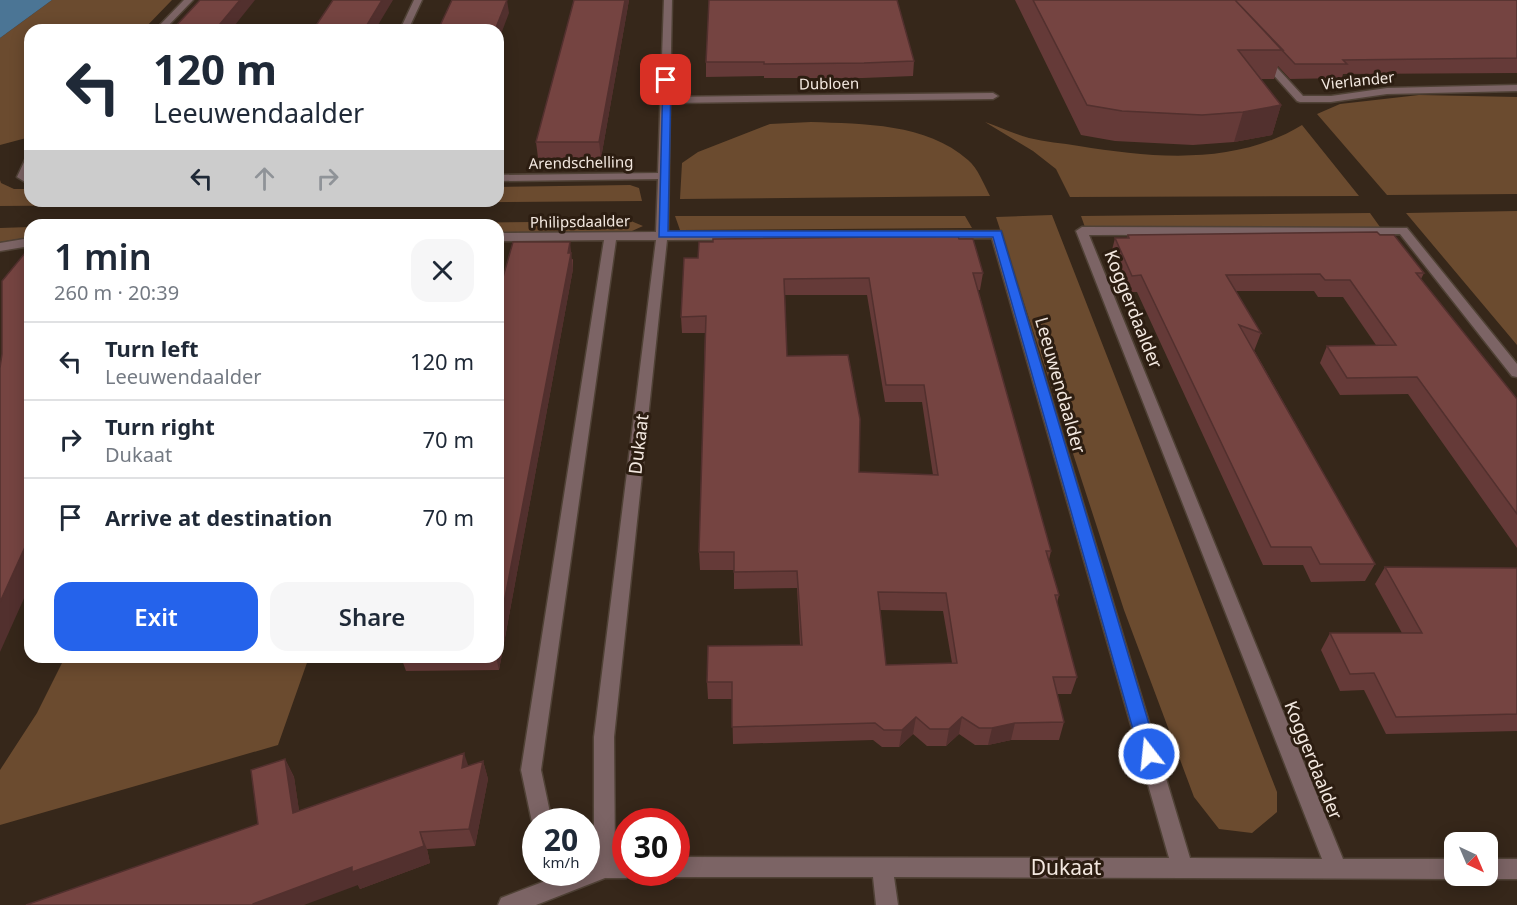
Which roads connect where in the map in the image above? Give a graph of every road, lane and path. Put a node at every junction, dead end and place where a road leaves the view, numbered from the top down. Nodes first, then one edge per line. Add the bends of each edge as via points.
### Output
1 (189, 0) edge
2 (418, 0) edge
3 (669, 0) edge
4 (165, 24) edge
5 (408, 24) edge
6 (1255, 49) edge
7 (1517, 88) edge
8 (993, 96) dead end
9 (666, 100) junction
10 (664, 176) junction
11 (504, 178) edge
12 (611, 235) junction
13 (662, 235) junction
14 (504, 237) edge
15 (24, 243) edge
16 (0, 247) edge
17 (1517, 373) edge
18 (539, 808) edge
19 (612, 832) edge
20 (882, 866) junction
21 (690, 867) edge
22 (1182, 868) junction
23 (1336, 868) junction
24 (1444, 869) edge
25 (1498, 869) edge
26 (1517, 869) edge
27 (544, 886) edge
28 (510, 905) edge
29 (886, 905) edge

1 - 4 street
2 - 5 street
3 - 9 street, Dukaat
6 - 7 street, Vierlander via 1300,99 1387,91
8 - 9 street, Dubloen
9 - 10 street, Dukaat
10 - 11 street, Arendschelling
10 - 13 street, Dukaat
12 - 13 street, Philipsdaalder
12 - 14 street, Philipsdaalder
12 - 18 street via 531,770
13 - 19 street, Dukaat via 604,737
13 - 22 street, Leeuwendaalder via 997,234
15 - 16 street
17 - 23 street, Koggerdaalder via 1403,230 1082,231
20 - 21 street, Dukaat
20 - 22 street, Dukaat
20 - 29 street
22 - 23 street, Dukaat
23 - 24 street, Dukaat
25 - 26 street
27 - 28 street

